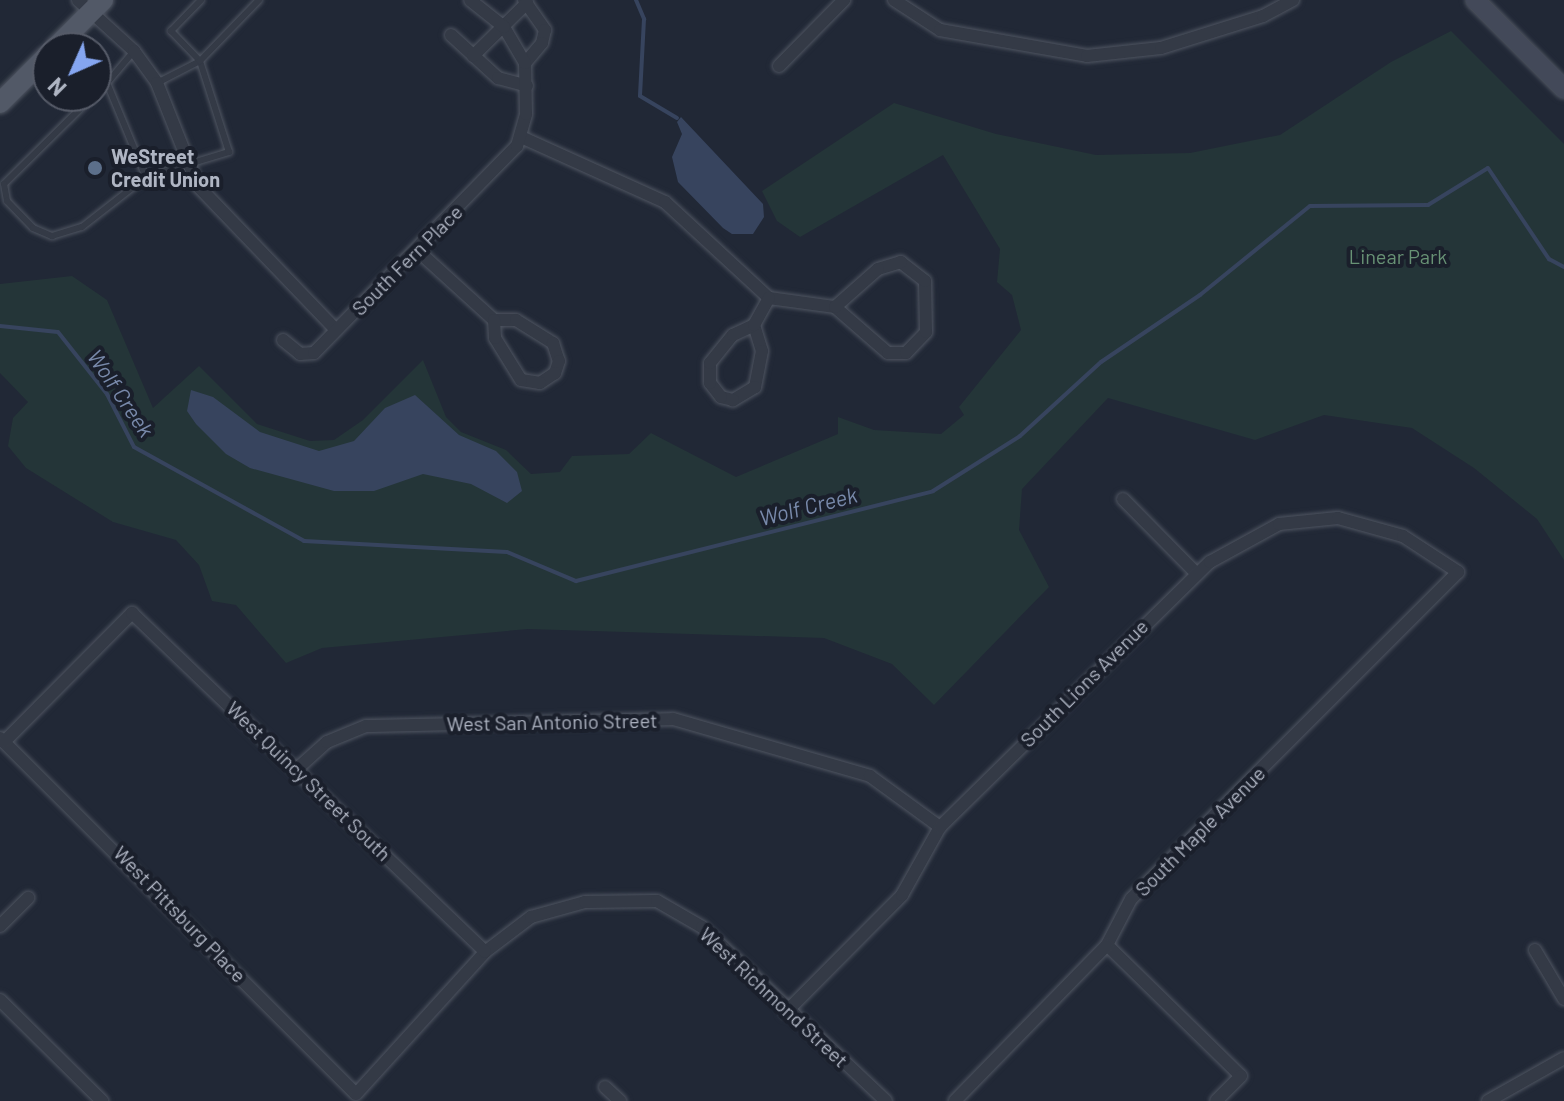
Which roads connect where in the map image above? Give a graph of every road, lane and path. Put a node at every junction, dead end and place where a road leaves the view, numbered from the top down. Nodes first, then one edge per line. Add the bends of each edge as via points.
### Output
1 (201, 0) edge
2 (259, 0) edge
3 (470, 0) edge
4 (844, 0) edge
5 (894, 0) edge
6 (1293, 0) edge
7 (1475, 0) edge
8 (525, 2) edge
9 (91, 4) edge
10 (504, 27) junction
11 (68, 32) edge
12 (451, 35) dead end
13 (134, 51) junction
14 (473, 56) junction
15 (200, 61) junction
16 (525, 63) junction
17 (779, 66) dead end
18 (32, 71) edge
19 (112, 77) edge
20 (157, 83) junction
21 (527, 86) junction
22 (1564, 89) edge
23 (112, 95) edge
24 (0, 103) edge
25 (78, 112) edge
26 (521, 137) junction
27 (187, 162) junction
28 (146, 177) junction
29 (417, 250) junction
30 (769, 298) junction
31 (835, 307) junction
32 (494, 320) junction
33 (754, 325) junction
34 (336, 330) junction
35 (283, 340) dead end
36 (1123, 499) dead end
37 (1195, 572) junction
38 (1458, 572) joint
39 (2, 740) edge
40 (298, 768) junction
41 (940, 827) junction
42 (28, 898) dead end
43 (0, 926) edge
44 (1107, 945) junction
45 (1535, 950) dead end
46 (485, 952) junction
47 (1564, 999) edge
48 (0, 1000) edge
49 (786, 1012) junction
50 (1564, 1058) edge
51 (605, 1087) dead end
52 (102, 1101) edge
53 (620, 1101) edge
54 (886, 1101) edge
55 (955, 1101) edge
56 (1216, 1101) edge
57 (1488, 1101) edge

1 - 15 lane via 171,31
2 - 15 lane
3 - 10 street
4 - 17 street
5 - 6 street via 940,30 1087,56 1161,48 1263,16
7 - 22 main road
8 - 10 street
8 - 16 street via 545,30 539,48
9 - 11 main road
9 - 13 street
10 - 14 street
10 - 16 street
12 - 14 street
13 - 19 lane
13 - 20 street
14 - 21 street via 498,78
15 - 20 lane
15 - 27 lane via 229,152
16 - 21 street
18 - 24 main road
20 - 27 street
21 - 26 street
23 - 28 lane
25 - 28 lane via 4,184 7,201 33,228 52,236 82,227
26 - 29 street, South Fern Place via 502,165
26 - 30 street via 665,202
27 - 28 lane
27 - 34 street via 215,207
29 - 32 street
29 - 34 street, South Fern Place
30 - 31 street
30 - 33 street
31 - 31 street via 888,353 906,353 926,332 925,281 901,262 878,269
32 - 32 street via 495,338 521,380 540,383 555,373 559,361 553,343 516,320
33 - 33 street via 762,351 755,387 733,400 721,397 710,383 710,363 733,335
34 - 35 street, South Fern Place via 307,356
36 - 37 street
37 - 38 street, South Lions Avenue via 1279,524 1338,518 1403,536
37 - 41 street, South Lions Avenue
38 - 44 street, South Maple Avenue via 1131,899
39 - 40 street, West Quincy Street South via 132,613
39 - 46 street, West Pittsburg Place via 110,842 356,1094
40 - 41 street, West San Antonio Street via 327,742 366,726 673,719 870,776
40 - 46 street, West Quincy Street South
41 - 49 street, South Lions Avenue via 902,895
42 - 43 street
44 - 55 street, South Maple Avenue
44 - 56 street via 1241,1076
45 - 47 street
46 - 49 street, West Richmond Street via 531,917 585,902 657,901 702,927
48 - 52 street
49 - 54 street, West Richmond Street
50 - 57 street
51 - 53 street

